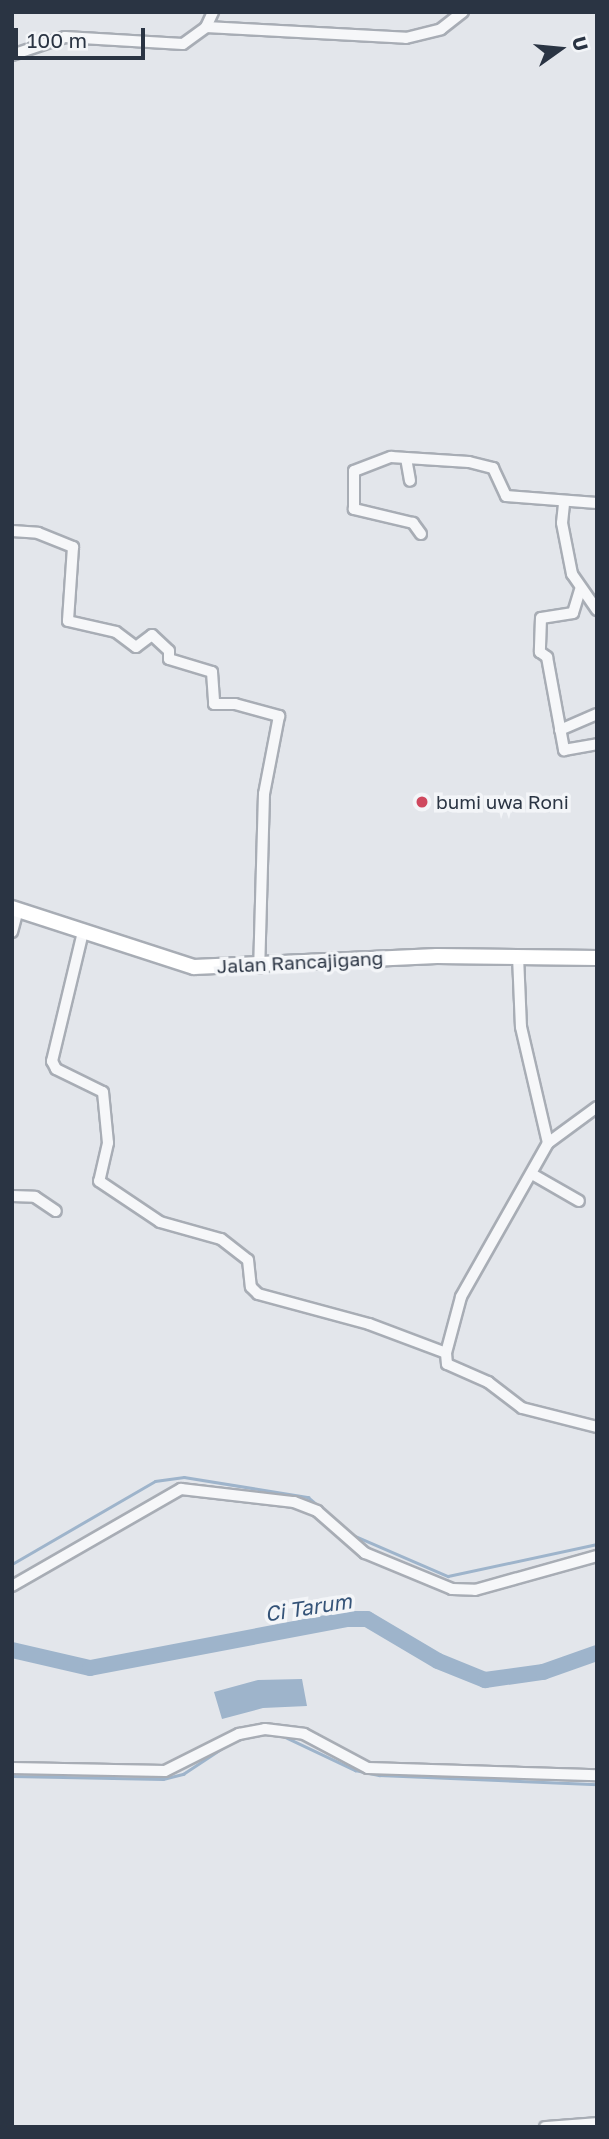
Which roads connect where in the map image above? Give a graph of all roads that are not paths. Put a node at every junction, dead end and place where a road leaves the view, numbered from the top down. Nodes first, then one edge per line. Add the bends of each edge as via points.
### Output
1 (213, 12) edge
2 (463, 12) edge
3 (206, 27) junction
4 (12, 55) edge
5 (406, 458) junction
6 (410, 481) dead end
7 (597, 503) edge
8 (564, 504) junction
9 (12, 531) edge
10 (421, 534) dead end
11 (580, 590) junction
12 (597, 610) edge
13 (597, 713) edge
14 (561, 730) junction
15 (597, 744) edge
16 (15, 909) edge
17 (12, 932) edge
18 (83, 932) junction
19 (518, 956) junction
20 (597, 958) edge
21 (259, 968) junction
22 (597, 1107) edge
23 (548, 1143) junction
24 (532, 1174) junction
25 (12, 1196) edge
26 (579, 1201) dead end
27 (56, 1211) dead end
28 (446, 1353) junction
29 (597, 1427) edge
30 (597, 1556) edge
31 (12, 1586) edge
32 (12, 1768) edge
33 (597, 1775) edge
34 (597, 2123) edge
35 (545, 2127) edge

1 - 3 street
2 - 3 street via 441,29 406,38
3 - 4 street via 183,44 65,37
5 - 6 street
5 - 8 street via 488,466 504,496
5 - 10 street via 386,457 354,471 354,508 413,523
7 - 8 street
8 - 11 street via 562,523
9 - 21 street via 38,533 72,547 68,621 114,632 136,647 152,635 168,650 169,659 212,672 214,704 235,704 279,716 264,794
11 - 12 street
11 - 14 street via 573,613 558,611 540,622 540,652 547,657
13 - 14 street
14 - 15 street via 565,751
16 - 17 street
16 - 18 main road, Jalan Rancajigang
18 - 21 main road, Jalan Rancajigang via 182,966
18 - 28 street via 52,1061 56,1069 103,1092 108,1143 99,1181 160,1222 221,1239 248,1260 251,1287 258,1294 369,1324
19 - 20 main road, Jalan Rancajigang
19 - 21 main road, Jalan Rancajigang via 369,958
19 - 23 street via 520,1022
22 - 23 street
23 - 24 street
24 - 26 street
24 - 28 street via 461,1297
25 - 27 street via 35,1197
28 - 29 street via 447,1364 488,1382 522,1408
30 - 31 street via 475,1590 452,1589 365,1553 317,1511 294,1502 181,1489
32 - 33 street via 165,1771 239,1734 265,1729 304,1734 368,1768
34 - 35 street

